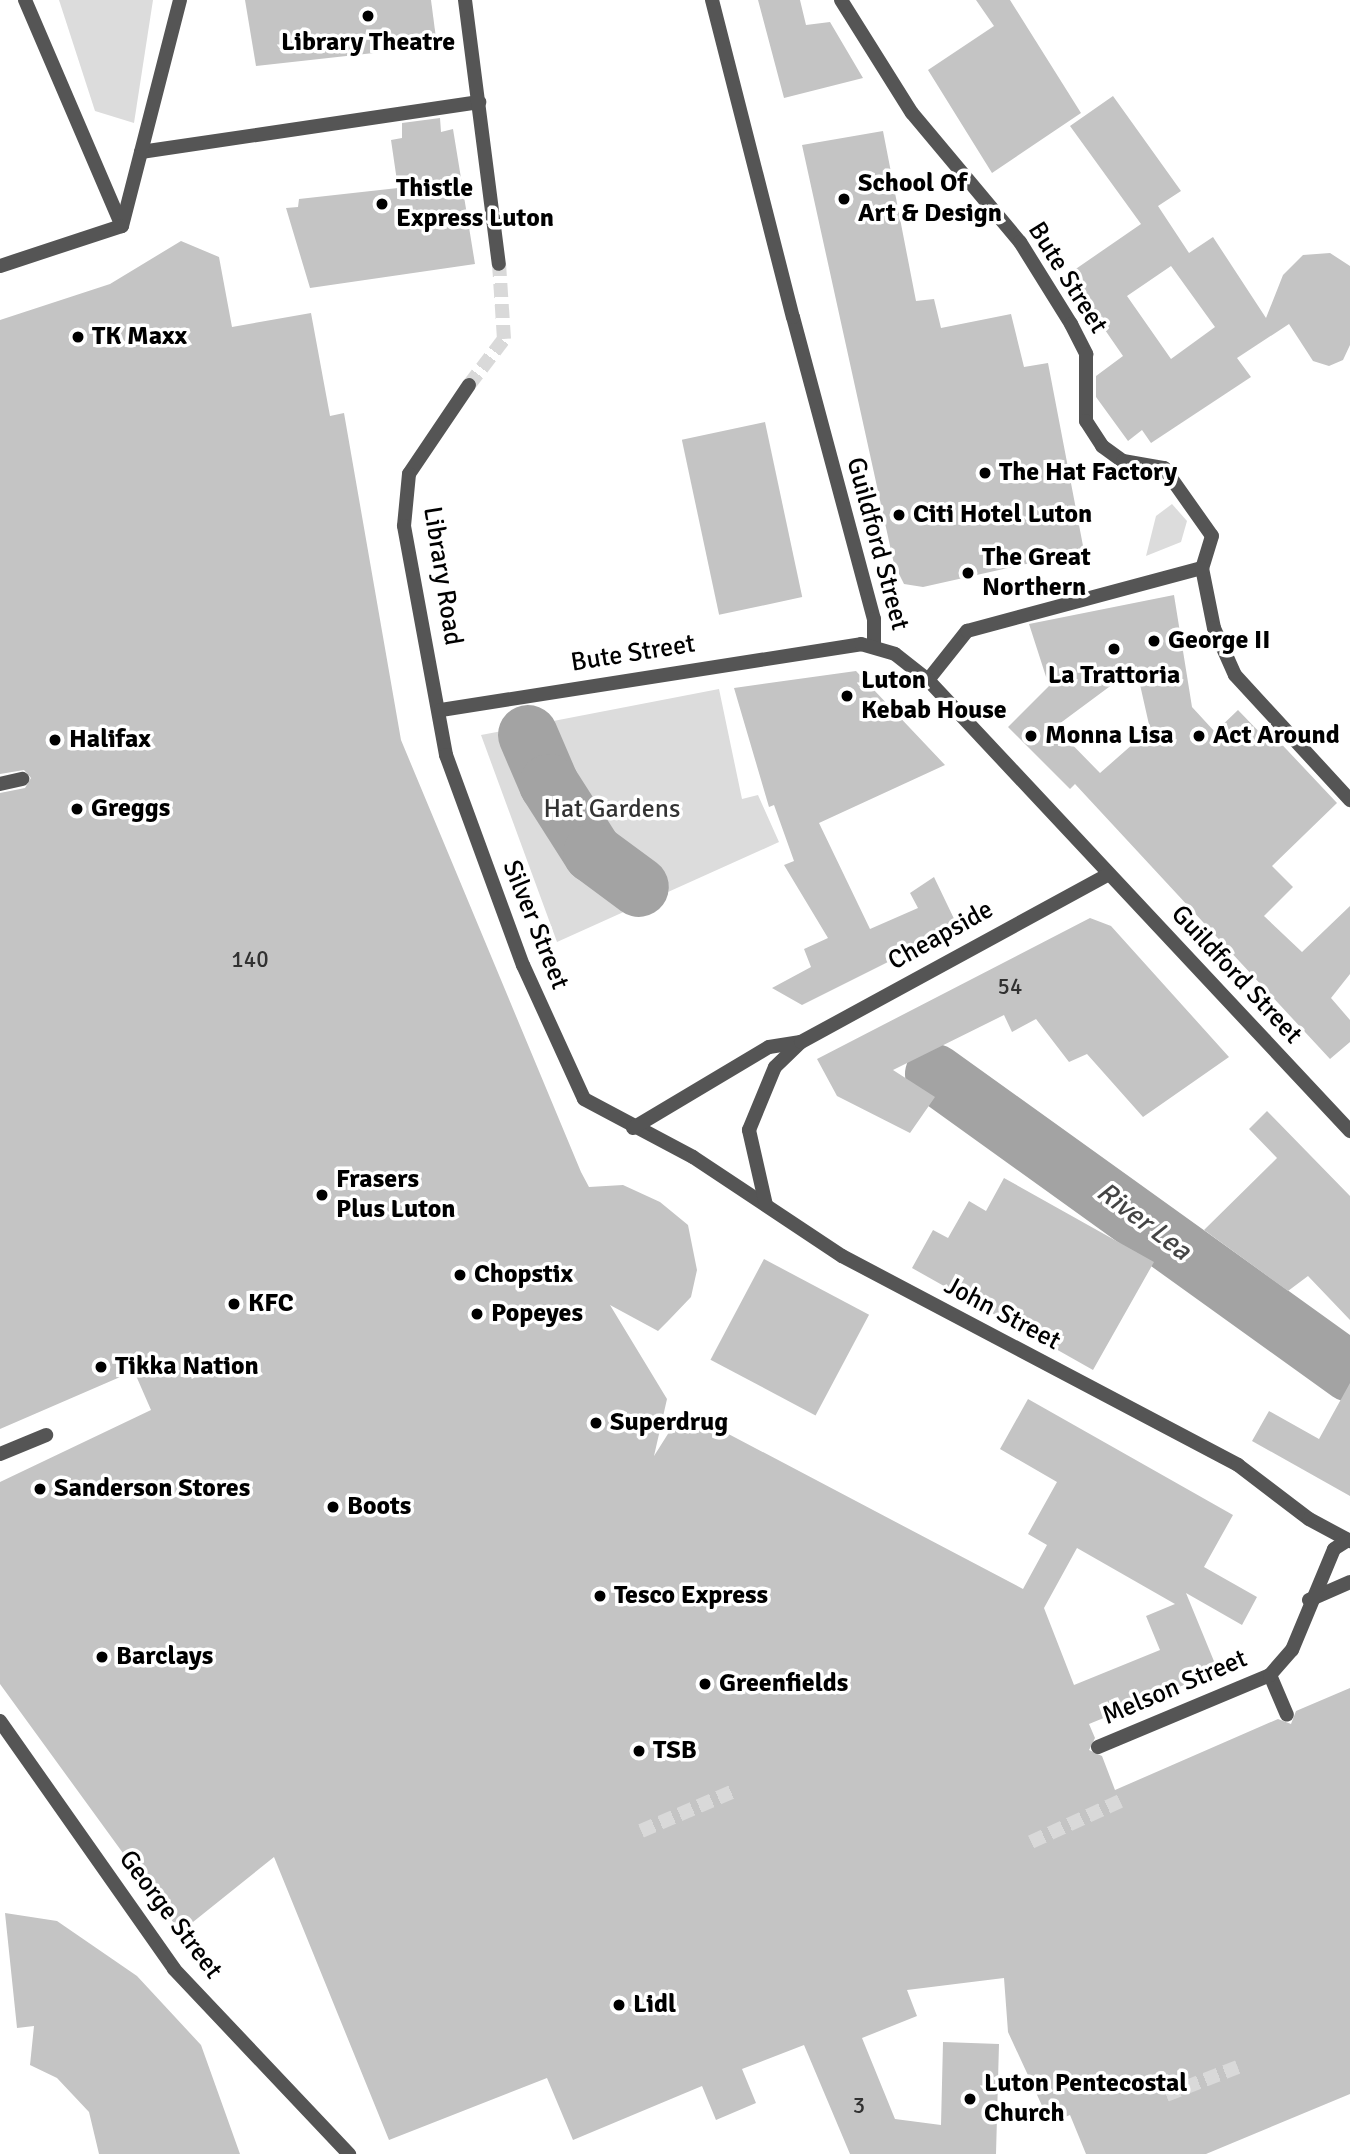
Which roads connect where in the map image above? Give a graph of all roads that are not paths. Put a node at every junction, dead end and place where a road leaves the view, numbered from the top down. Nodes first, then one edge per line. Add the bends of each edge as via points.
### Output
1 (25, 0) edge
2 (180, 0) edge
3 (465, 0) edge
4 (712, 0) edge
5 (841, 0) edge
6 (479, 102) junction
7 (141, 152) junction
8 (122, 226) junction
9 (499, 264) tunnel mouth
10 (0, 266) edge
11 (469, 385) tunnel mouth
12 (1202, 568) junction
13 (874, 645) junction
14 (928, 680) junction
15 (441, 710) junction
16 (22, 779) dead end
17 (0, 783) edge
18 (1350, 800) edge
19 (1106, 876) junction
20 (801, 1042) junction
21 (633, 1128) junction
22 (1350, 1130) edge
23 (766, 1205) junction
24 (46, 1435) dead end
25 (0, 1454) edge
26 (1349, 1540) edge
27 (1350, 1582) edge
28 (1309, 1600) junction
29 (1270, 1675) junction
30 (1287, 1715) dead end
31 (0, 1721) edge
32 (1098, 1747) dead end
33 (349, 2154) edge

1 - 8 street
2 - 7 street
3 - 6 street
4 - 13 street, Guildford Street via 874,619
5 - 12 street, Bute Street via 912,113 1020,242 1071,324 1086,354 1086,421 1102,446 1123,461 1164,467 1212,536
6 - 7 street
6 - 9 street
7 - 8 street
8 - 10 street
11 - 15 street, Library Road via 417,458 405,492 404,526
12 - 14 street via 967,631
12 - 18 street, Bute Street via 1214,628 1235,675
13 - 14 street, Guildford Street
13 - 15 street, Bute Street
14 - 19 street, Guildford Street
15 - 21 street, Silver Street via 446,755 483,862 574,1082 584,1099
16 - 17 street
19 - 20 street, Cheapside
19 - 22 street, Guildford Street
20 - 21 street via 769,1047
20 - 23 street via 775,1067 749,1130
21 - 23 street, John Street
23 - 26 street, John Street via 842,1256 1238,1465
24 - 25 street
26 - 28 street, Melson Street via 1334,1549
27 - 28 street
28 - 29 street, Melson Street via 1292,1650
29 - 30 street, Melson Street
29 - 32 street, Melson Street
31 - 33 street, George Street via 174,1969

